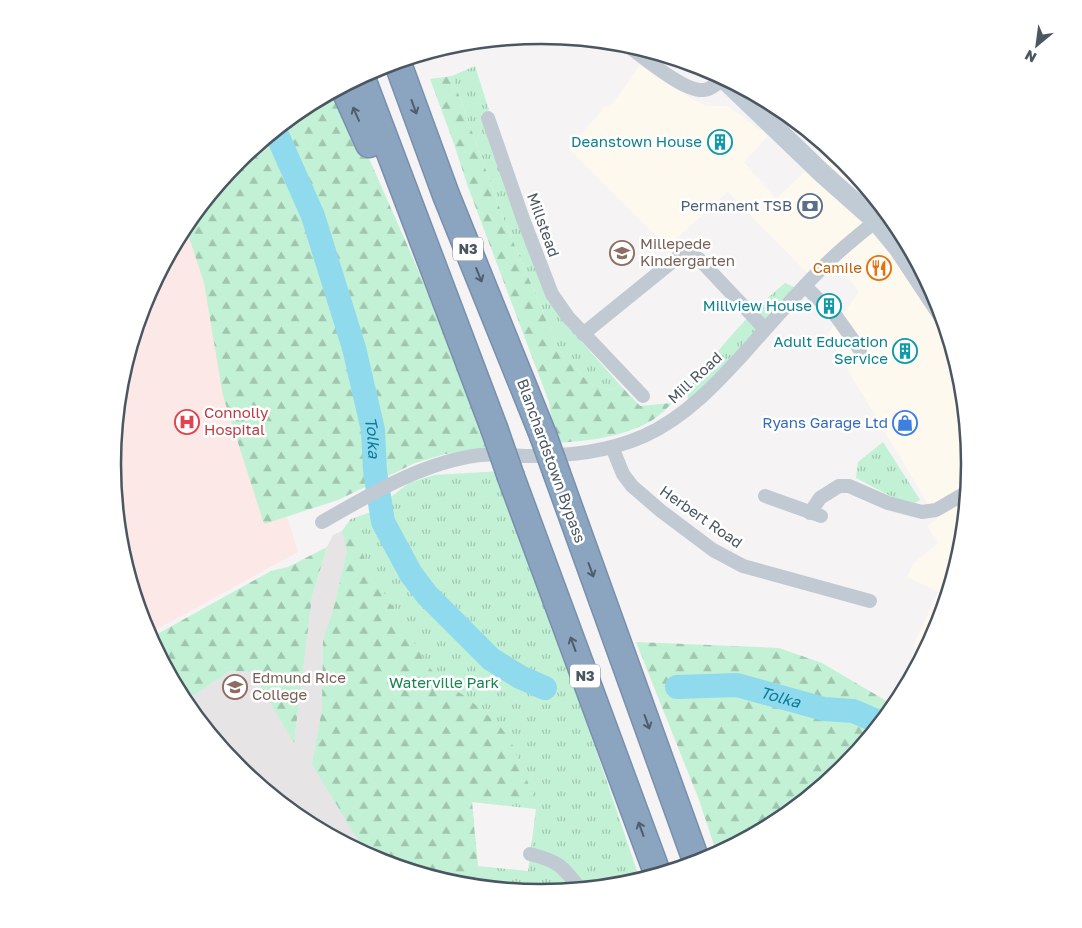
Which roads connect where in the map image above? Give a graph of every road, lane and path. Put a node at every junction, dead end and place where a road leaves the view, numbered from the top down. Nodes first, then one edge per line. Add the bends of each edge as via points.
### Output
1 (644, 57) edge
2 (399, 69) edge
3 (364, 83) edge
4 (717, 83) edge
5 (346, 92) edge
6 (743, 96) edge
7 (488, 118) dead end
8 (879, 215) edge
9 (881, 217) edge
10 (885, 224) edge
11 (914, 271) edge
12 (805, 286) junction
13 (818, 299) tunnel mouth
14 (836, 316) tunnel mouth
15 (765, 329) junction
16 (583, 334) junction
17 (860, 350) dead end
18 (476, 382) junction
19 (643, 396) dead end
20 (612, 447) junction
21 (765, 496) dead end
22 (960, 496) edge
23 (322, 522) dead end
24 (870, 601) dead end
25 (682, 819) junction
26 (700, 853) edge
27 (530, 854) dead end
28 (694, 855) edge
29 (656, 868) edge
30 (575, 883) edge

1 - 4 street via 686,86 703,90
2 -> 25 highway, Blanchardstown Bypass / N3, bridge via 446,195 543,436
3 - 18 highway, N3
18 -> 5 highway, N3 via 441,313
6 - 8 street
7 - 16 street, Millstead via 547,284
9 - 12 street, Mill Road
10 - 11 street
12 - 13 street
12 - 15 street, Mill Road
14 - 17 street
15 - 16 street via 699,259 687,254 678,257
15 - 20 street, Mill Road via 684,413 644,436
16 - 19 street, Millstead
29 -> 18 highway, N3, bridge
20 - 23 street, Mill Road via 575,455 483,454 459,458 401,480
20 - 24 street, Herbert Road via 623,474 632,486 713,550 743,566
21 - 22 street via 816,514 820,498 839,486 849,486 888,503 922,512 936,510
25 - 26 highway
25 - 28 highway, Blanchardstown Bypass / N3
27 - 30 street via 549,858 560,865

